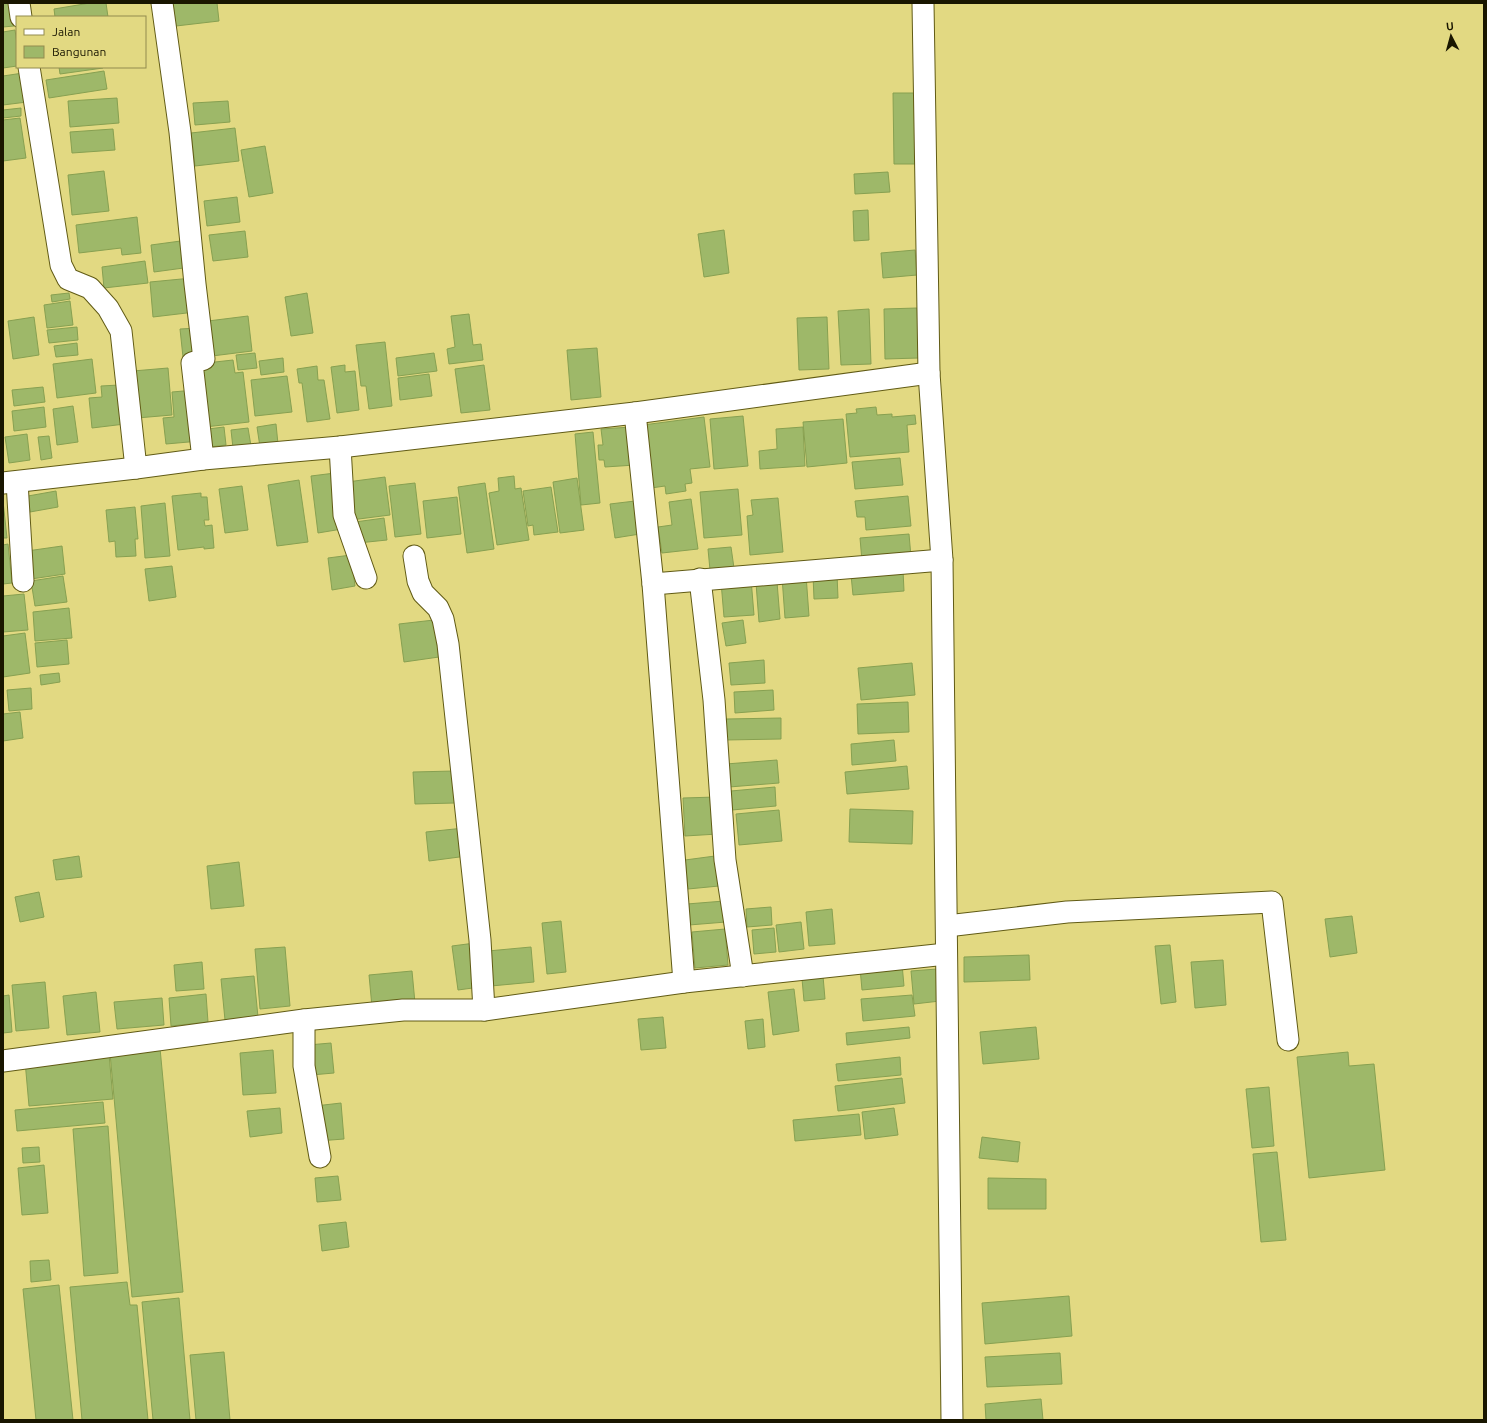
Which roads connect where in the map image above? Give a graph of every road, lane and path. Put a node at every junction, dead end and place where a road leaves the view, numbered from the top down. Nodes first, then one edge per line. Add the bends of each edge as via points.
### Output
1 (18, 3) edge
2 (162, 3) edge
3 (923, 3) edge
4 (21, 16) edge
5 (29, 68) edge
6 (928, 373) junction
7 (635, 413) junction
8 (340, 447) junction
9 (203, 459) junction
10 (136, 468) junction
11 (10, 483) edge
12 (414, 556) dead end
13 (942, 560) junction
14 (366, 578) dead end
15 (700, 579) junction
16 (23, 581) dead end
17 (653, 584) junction
18 (947, 926) junction
19 (946, 954) junction
20 (743, 976) junction
21 (684, 982) junction
22 (484, 1010) junction
23 (304, 1020) junction
24 (1288, 1040) dead end
25 (3, 1061) edge
26 (320, 1157) dead end
27 (952, 1420) edge

1 - 4 street
2 - 9 street via 180,132 204,359 192,363
3 - 6 street
5 - 10 street via 61,265 68,279 90,288 108,308 123,338
6 - 7 street
6 - 13 street
7 - 8 street
7 - 17 street
8 - 9 street
8 - 14 street via 344,515
9 - 10 street
10 - 11 street
11 - 16 street
12 - 22 street via 418,581 423,593 438,608 448,644 480,940
13 - 15 street
13 - 18 street
15 - 17 street
15 - 20 street via 714,700 725,860
17 - 21 street
18 - 19 street
18 - 24 street via 1068,912 1272,902
19 - 20 street
19 - 27 street
20 - 21 street
21 - 22 street
22 - 23 street via 402,1010
23 - 25 street
23 - 26 street via 304,1066

